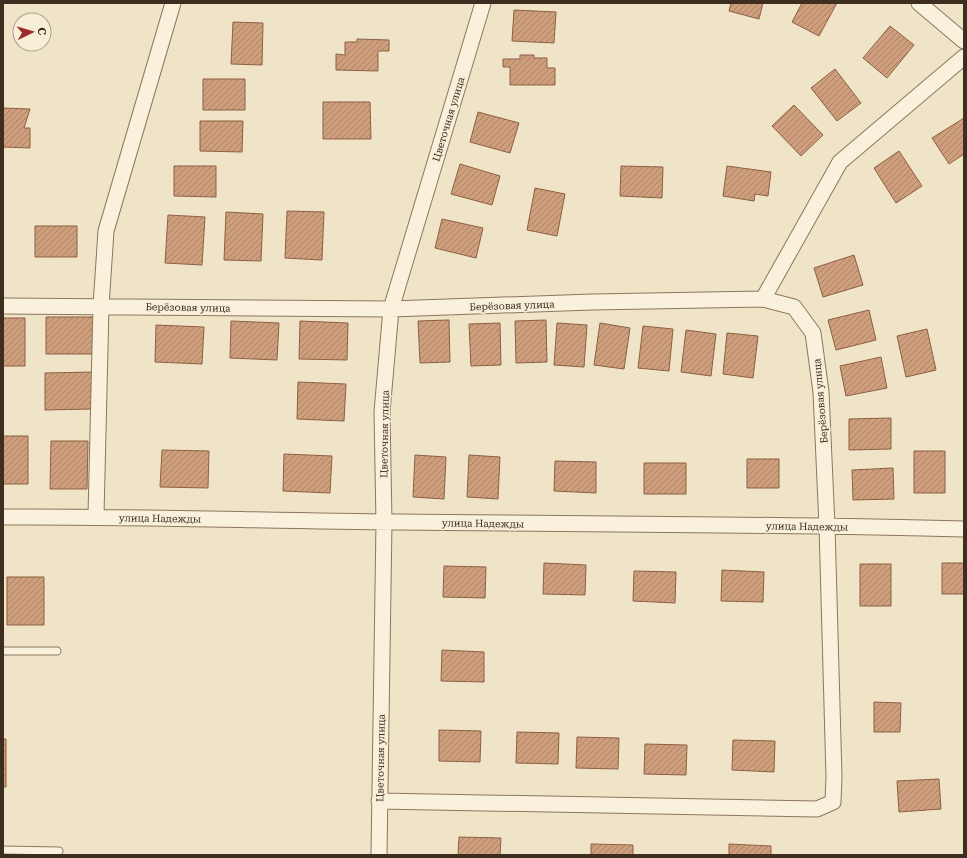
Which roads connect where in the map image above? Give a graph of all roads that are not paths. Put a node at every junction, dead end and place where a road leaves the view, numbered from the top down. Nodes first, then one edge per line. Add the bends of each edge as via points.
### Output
1 (173, 3) edge
2 (483, 3) edge
3 (919, 3) edge
4 (964, 40) edge
5 (964, 57) edge
6 (763, 299) junction
7 (3, 306) edge
8 (101, 306) junction
9 (391, 309) junction
10 (96, 516) junction
11 (3, 517) edge
12 (384, 522) junction
13 (827, 526) junction
14 (964, 529) edge
15 (3, 651) edge
16 (57, 651) dead end
17 (380, 801) junction
18 (3, 850) edge
19 (59, 851) dead end
20 (379, 855) edge

1 - 8 street via 106,231
2 - 9 street, Цветочная улица
3 - 4 street
5 - 6 street via 840,162
6 - 9 street, Берёзовая улица
6 - 13 street, Берёзовая улица via 794,307 813,333 821,392
7 - 8 street, Берёзовая улица
8 - 9 street, Берёзовая улица
8 - 10 street
9 - 12 street, Цветочная улица via 382,412
10 - 11 street, улица Надежды
10 - 12 street, улица Надежды
12 - 13 street, улица Надежды
12 - 17 street, Цветочная улица
13 - 14 street, улица Надежды
13 - 17 street, Берёзовая улица via 833,802 817,809
15 - 16 lane
17 - 20 street, Цветочная улица
18 - 19 lane

